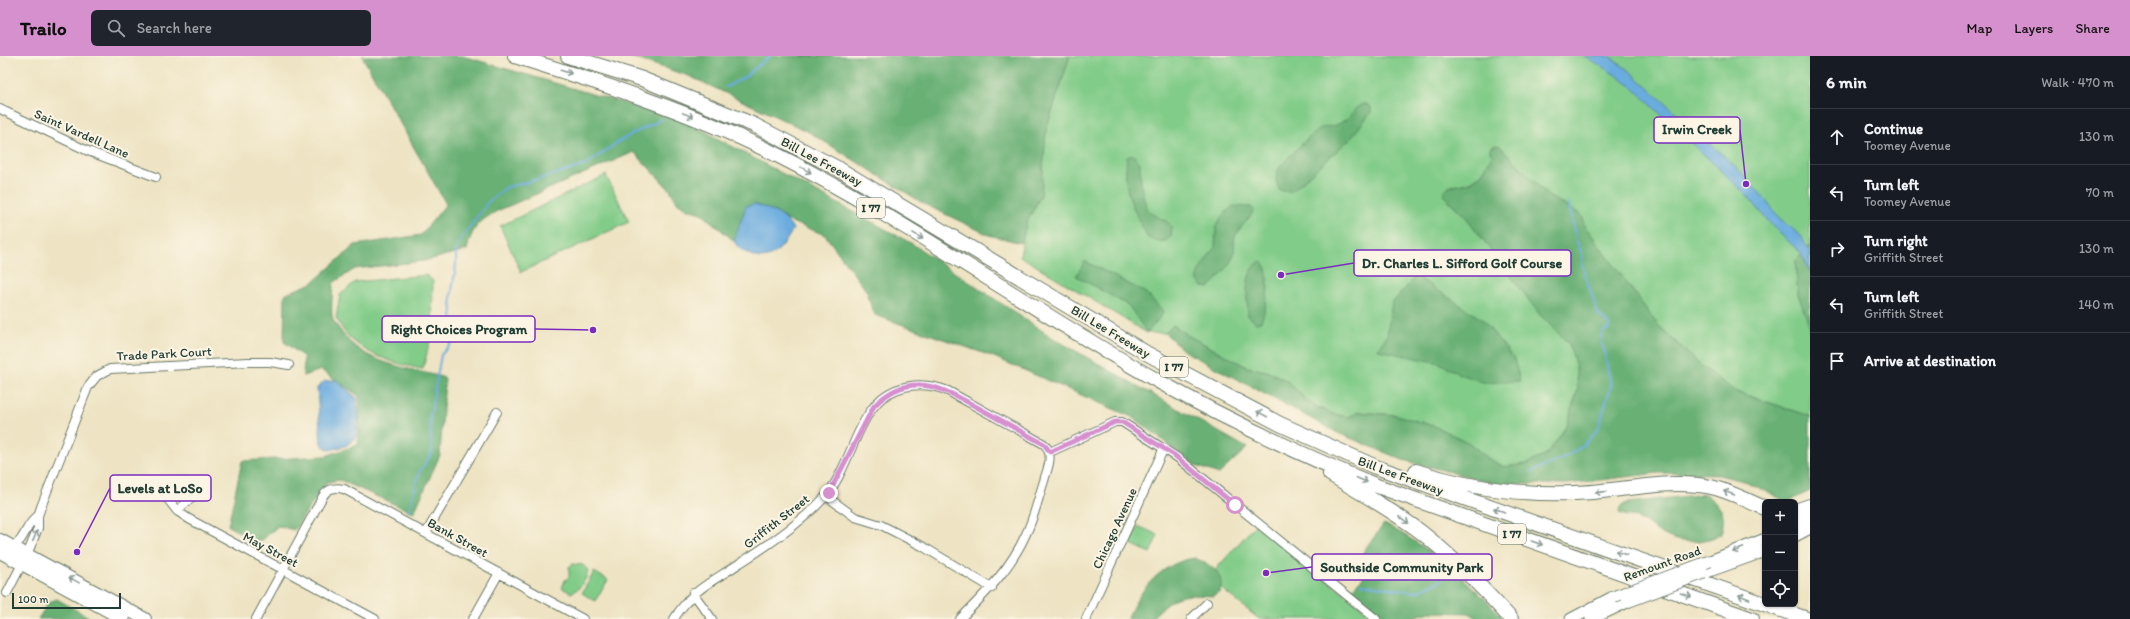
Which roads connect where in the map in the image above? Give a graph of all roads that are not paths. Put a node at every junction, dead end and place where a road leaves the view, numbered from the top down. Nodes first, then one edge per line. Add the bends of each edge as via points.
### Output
1 (515, 56) edge
2 (568, 56) edge
3 (0, 109) edge
4 (156, 177) dead end
5 (289, 366) dead end
6 (497, 412) dead end
7 (1280, 424) junction
8 (1275, 441) junction
9 (1164, 448) junction
10 (1050, 452) junction
11 (163, 493) dead end
12 (194, 495) dead end
13 (826, 496) junction
14 (1751, 502) junction
15 (1810, 506) edge
16 (1762, 507) edge
17 (1762, 510) edge
18 (1798, 510) edge
19 (177, 511) junction
20 (38, 516) junction
21 (1810, 516) edge
22 (1798, 523) edge
23 (1810, 528) edge
24 (426, 533) junction
25 (1797, 535) edge
26 (0, 540) edge
27 (1762, 540) edge
28 (12, 547) junction
29 (1762, 551) edge
30 (0, 552) edge
31 (25, 560) junction
32 (283, 569) junction
33 (498, 573) junction
34 (992, 588) junction
35 (7, 593) dead end
36 (693, 593) junction
37 (1207, 603) dead end
38 (122, 619) edge
39 (145, 619) edge
40 (256, 619) edge
41 (375, 619) edge
42 (473, 619) edge
43 (583, 619) edge
44 (674, 619) edge
45 (712, 619) edge
46 (960, 619) edge
47 (1086, 619) edge
48 (1191, 619) edge
49 (1376, 619) edge
50 (1511, 619) edge
51 (1571, 619) edge
52 (1591, 619) edge
53 (1752, 619) edge
54 (1807, 619) edge

1 -> 8 highway, Bill Lee Freeway / I 77 via 678,111 774,153 841,190 1157,381
7 -> 2 highway, Bill Lee Freeway / I 77 via 1148,354 852,177 754,125 642,79
3 - 4 street, Saint Vardell Lane via 88,151
5 - 20 street, Trade Park Court via 270,362 232,363 110,369 100,374 88,387
6 - 24 street
14 -> 7 highway via 1714,488 1689,485 1575,493 1491,489 1433,477
54 -> 7 highway, Bill Lee Freeway / I 77 via 1376,467
8 -> 50 highway via 1420,531
8 -> 53 highway, Bill Lee Freeway / I 77 via 1377,486
9 - 10 street via 1120,422 1115,422
9 - 47 street, Chicago Avenue
9 - 49 street
10 - 13 street, Griffith Street via 1044,444 948,391 926,385 908,386 891,392 874,406 836,482
10 - 34 street via 1027,533
11 - 19 street, May Street
12 - 19 street
13 - 34 street via 855,517 881,525 922,546
13 - 36 street, Griffith Street via 762,549
14 - 16 highway
14 - 17 highway
15 - 18 highway
19 - 32 street, May Street
20 - 28 street, Trade Park Court via 30,523 21,540
31 -> 20 street, Trade Park Court via 38,528
21 - 22 main road
23 - 25 main road
24 - 32 street, Bank Street via 344,489 329,489
24 - 33 street, Bank Street
26 - 28 main road
27 -> 51 main road, Remount Road, bridge via 1613,597
28 - 31 main road
29 - 52 main road, Remount Road, bridge via 1627,602
30 - 31 main road
31 - 35 street, Trade Park Court
31 - 38 main road
39 -> 31 main road
32 - 40 street
32 - 41 street, May Street
33 - 42 street
33 - 43 street, Bank Street
34 - 46 street
36 - 44 street, Griffith Street
36 - 45 street
37 - 48 street

